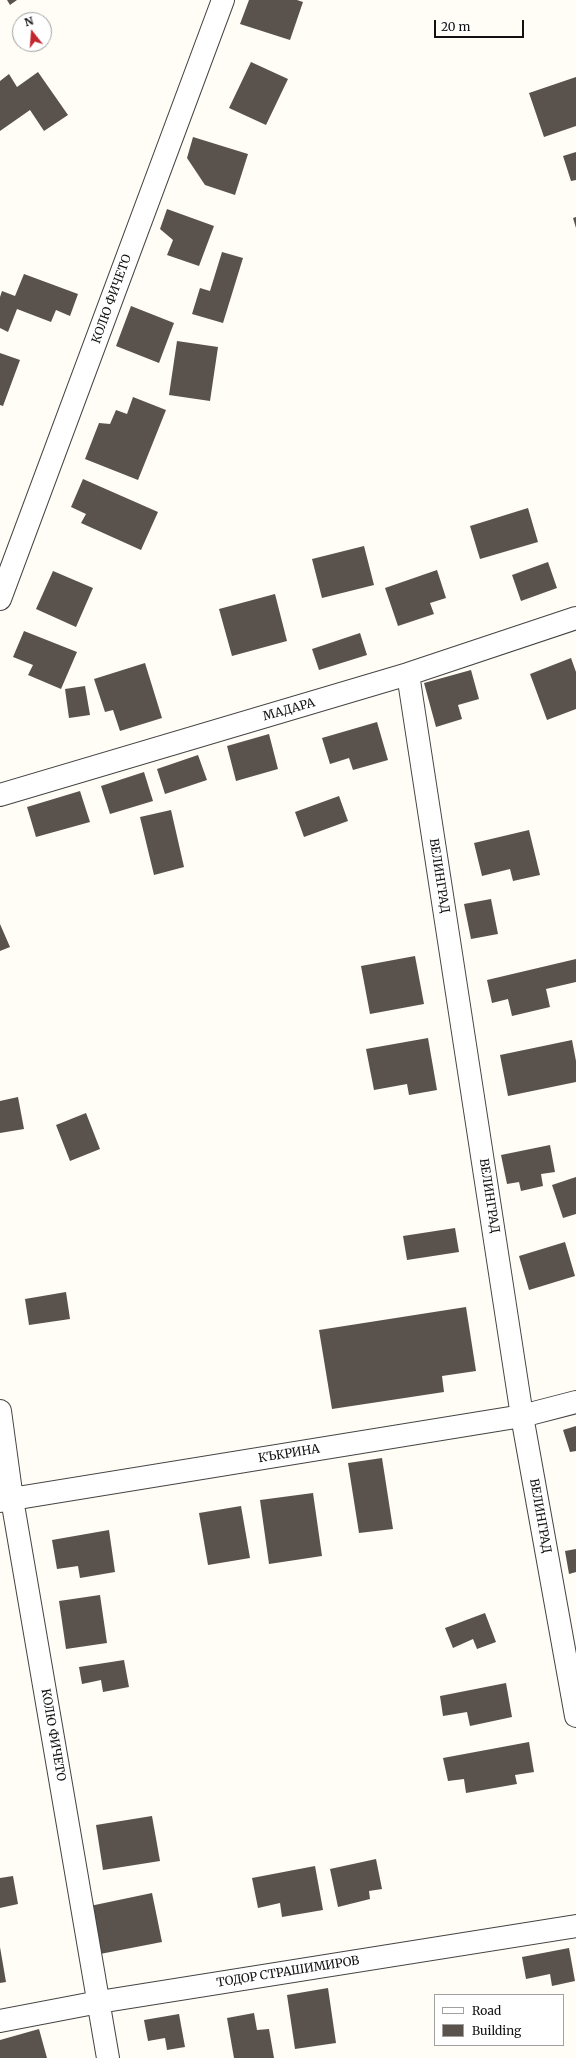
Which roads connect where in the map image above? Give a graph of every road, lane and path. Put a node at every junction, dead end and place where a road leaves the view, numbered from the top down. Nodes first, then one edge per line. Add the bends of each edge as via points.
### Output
1 (223, 0) edge
2 (0, 599) edge
3 (576, 618) edge
4 (408, 674) junction
5 (0, 795) edge
6 (576, 1402) edge
7 (0, 1411) edge
8 (522, 1416) junction
9 (6, 1500) edge
10 (576, 1716) edge
11 (576, 1926) edge
12 (99, 2002) junction
13 (0, 2021) edge
14 (108, 2058) edge

1 - 2 street, КОЛЮ ФИЧЕТО
3 - 4 street, МАДАРА
4 - 5 street, МАДАРА
4 - 8 street, ВЕЛИНГРАД
6 - 8 street, КЪКРИНА
7 - 9 street, КОЛЮ ФИЧЕТО
8 - 9 street, КЪКРИНА
8 - 10 street, ВЕЛИНГРАД
9 - 12 street, КОЛЮ ФИЧЕТО
11 - 12 street, ТОДОР СТРАШИМИРОВ
12 - 13 street, ТОДОР СТРАШИМИРОВ
12 - 14 street, КОЛЮ ФИЧЕТО

